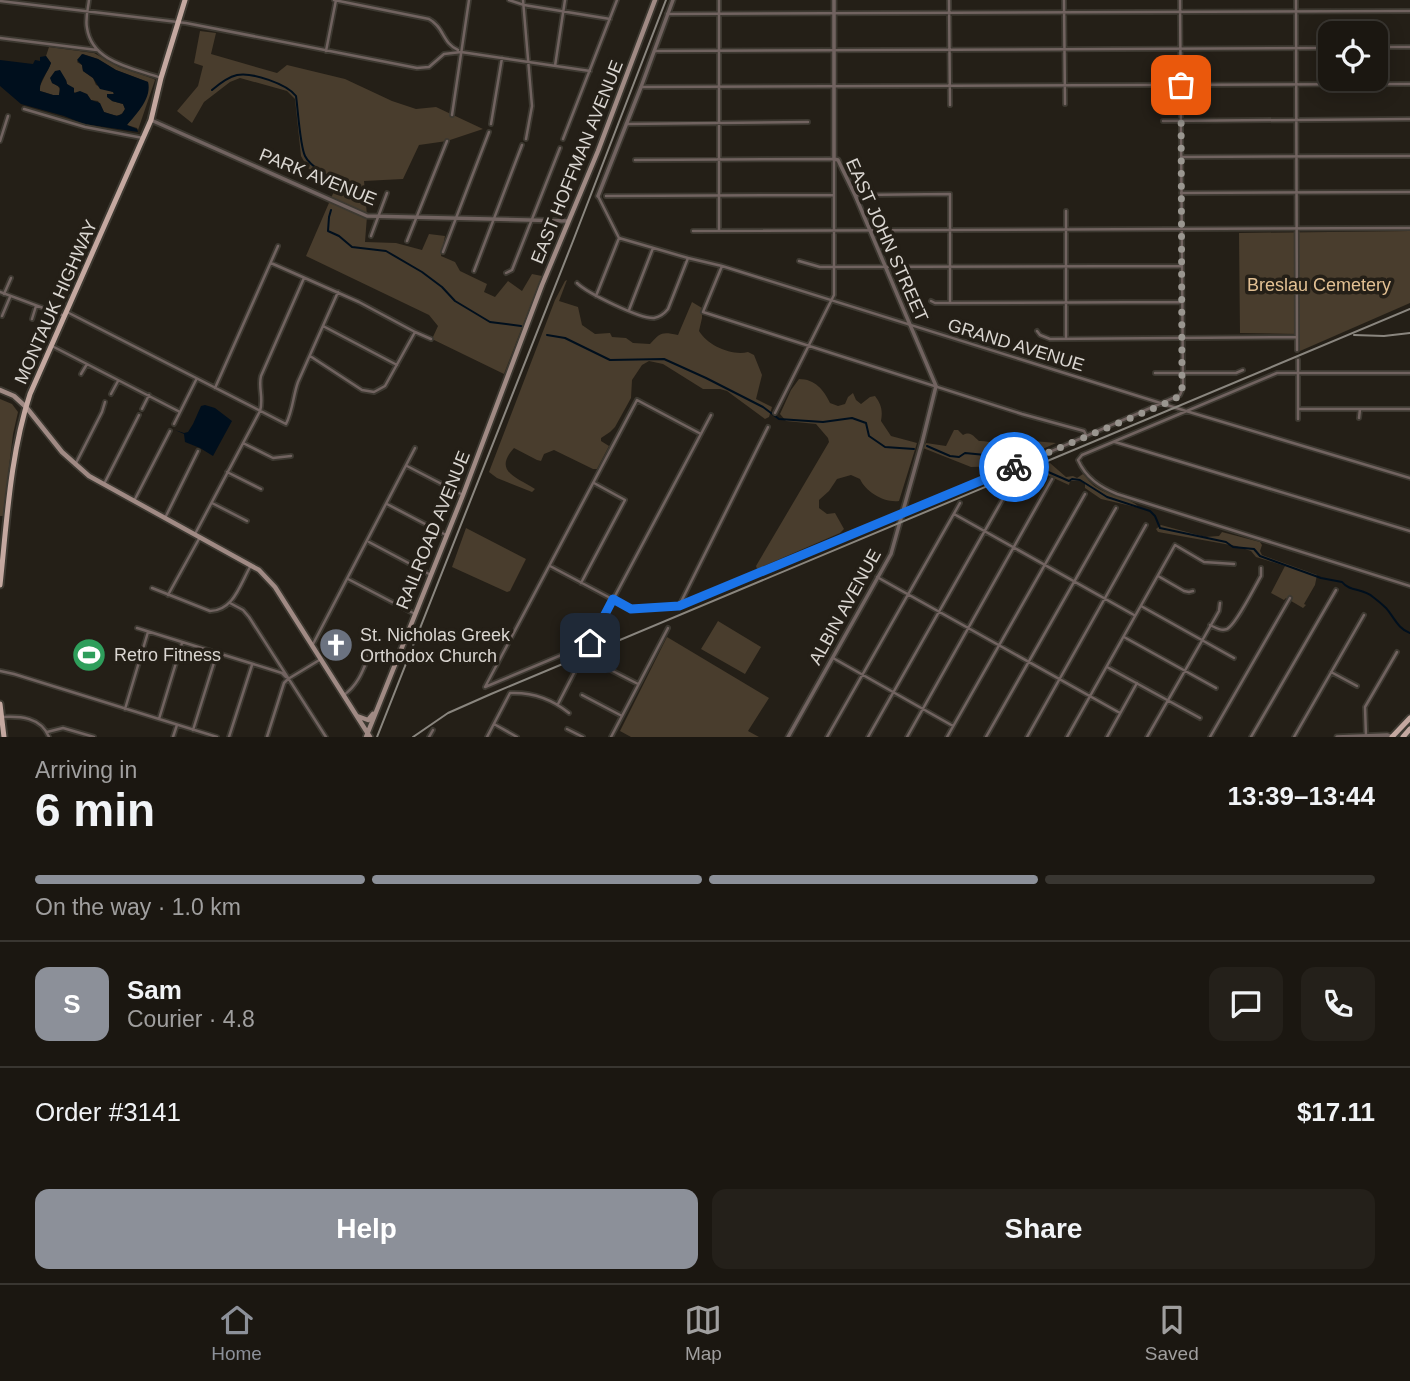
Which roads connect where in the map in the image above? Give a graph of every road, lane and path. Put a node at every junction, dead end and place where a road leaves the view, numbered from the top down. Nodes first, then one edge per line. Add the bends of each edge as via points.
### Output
1 (89, 0) edge
2 (185, 0) edge
3 (335, 0) edge
4 (469, 0) edge
5 (509, 0) edge
6 (565, 0) edge
7 (617, 0) edge
8 (655, 0) edge
9 (673, 0) edge
10 (719, 0) edge
11 (834, 0) edge
12 (949, 0) edge
13 (1064, 0) edge
14 (1180, 0) edge
15 (1296, 0) edge
16 (0, 1) edge
17 (523, 2) edge
18 (564, 11) junction
19 (1410, 11) edge
20 (88, 12) junction
21 (949, 12) junction
22 (1064, 12) junction
23 (1180, 12) junction
24 (1296, 12) junction
25 (834, 13) junction
26 (667, 14) junction
27 (719, 14) junction
28 (610, 19) junction
29 (179, 23) junction
30 (0, 37) edge
31 (1388, 47) edge
32 (1410, 47) edge
33 (1181, 48) junction
34 (1297, 48) junction
35 (1318, 48) edge
36 (949, 49) junction
37 (1066, 49) junction
38 (97, 50) junction
39 (718, 50) junction
40 (834, 50) junction
41 (327, 51) junction
42 (654, 51) junction
43 (461, 52) junction
44 (502, 58) junction
45 (528, 62) junction
46 (555, 66) junction
47 (590, 71) junction
48 (162, 78) junction
49 (1297, 84) junction
50 (1410, 84) edge
51 (1066, 85) junction
52 (1181, 85) junction
53 (834, 86) junction
54 (950, 86) junction
55 (640, 87) junction
56 (719, 87) junction
57 (1065, 104) dead end
58 (950, 105) dead end
59 (24, 109) dead end
60 (452, 115) dead end
61 (8, 116) dead end
62 (150, 120) junction
63 (1182, 120) junction
64 (1297, 120) junction
65 (1410, 120) edge
66 (1163, 121) dead end
67 (808, 122) dead end
68 (719, 123) junction
69 (491, 124) dead end
70 (626, 124) junction
71 (489, 132) dead end
72 (143, 138) junction
73 (526, 139) dead end
74 (563, 139) dead end
75 (0, 141) edge
76 (447, 141) dead end
77 (522, 145) dead end
78 (560, 148) dead end
79 (1181, 156) junction
80 (1297, 156) junction
81 (1410, 156) edge
82 (719, 159) junction
83 (834, 159) junction
84 (635, 160) dead end
85 (1297, 192) junction
86 (1410, 192) edge
87 (387, 193) dead end
88 (1181, 193) junction
89 (718, 195) junction
90 (834, 195) junction
91 (855, 195) junction
92 (598, 196) joint
93 (606, 196) dead end
94 (1066, 211) dead end
95 (378, 217) junction
96 (417, 218) junction
97 (456, 219) junction
98 (494, 220) junction
99 (532, 220) junction
100 (568, 221) junction
101 (1410, 228) edge
102 (1065, 229) junction
103 (1182, 229) junction
104 (1298, 229) junction
105 (950, 230) junction
106 (693, 231) dead end
107 (835, 231) junction
108 (869, 231) junction
109 (719, 232) junction
110 (371, 236) dead end
111 (619, 238) junction
112 (407, 242) dead end
113 (278, 246) dead end
114 (653, 248) junction
115 (443, 252) dead end
116 (688, 258) junction
117 (799, 261) dead end
118 (271, 263) junction
119 (722, 265) junction
120 (950, 266) junction
121 (1066, 266) junction
122 (1182, 266) junction
123 (835, 267) junction
124 (885, 267) junction
125 (474, 271) dead end
126 (506, 273) dead end
127 (10, 278) dead end
128 (304, 278) junction
129 (577, 283) dead end
130 (338, 292) junction
131 (2, 293) edge
132 (10, 296) junction
133 (596, 296) junction
134 (832, 300) junction
135 (931, 301) dead end
136 (1066, 302) junction
137 (1182, 302) junction
138 (950, 303) junction
139 (36, 306) junction
140 (629, 310) junction
141 (66, 314) junction
142 (2, 316) dead end
143 (32, 319) dead end
144 (911, 324) junction
145 (323, 326) junction
146 (1037, 331) dead end
147 (415, 332) junction
148 (524, 333) joint
149 (1297, 337) junction
150 (1182, 338) junction
151 (431, 339) dead end
152 (1066, 339) junction
153 (52, 346) junction
154 (809, 346) junction
155 (1297, 350) dead end
156 (310, 356) junction
157 (1298, 360) dead end
158 (87, 364) junction
159 (397, 365) junction
160 (1243, 370) dead end
161 (1155, 373) dead end
162 (1410, 373) edge
163 (81, 374) dead end
164 (1182, 374) junction
165 (1298, 374) junction
166 (197, 379) junction
167 (118, 380) junction
168 (936, 386) junction
169 (215, 388) junction
170 (0, 390) edge
171 (111, 394) dead end
172 (149, 396) junction
173 (105, 402) dead end
174 (1164, 404) junction
175 (26, 407) junction
176 (142, 408) dead end
177 (1298, 409) junction
178 (1360, 409) junction
179 (1410, 409) edge
180 (260, 411) junction
181 (1186, 411) junction
182 (180, 412) junction
183 (775, 413) dead end
184 (139, 415) dead end
185 (711, 415) dead end
186 (1359, 418) dead end
187 (1298, 419) dead end
188 (174, 424) dead end
189 (768, 427) dead end
190 (170, 431) dead end
191 (701, 434) junction
192 (1086, 435) junction
193 (1113, 442) junction
194 (243, 443) junction
195 (415, 448) dead end
196 (198, 451) dead end
197 (291, 456) dead end
198 (75, 465) junction
199 (407, 466) junction
200 (227, 472) junction
201 (1410, 478) edge
202 (1052, 479) dead end
203 (1013, 481) dead end
204 (593, 483) junction
205 (103, 486) junction
206 (261, 489) dead end
207 (1085, 494) dead end
208 (463, 495) junction
209 (134, 501) junction
210 (212, 503) junction
211 (960, 503) dead end
212 (387, 504) junction
213 (1116, 508) dead end
214 (903, 512) junction
215 (954, 514) junction
216 (165, 518) junction
217 (247, 521) dead end
218 (1146, 526) dead end
219 (984, 531) junction
220 (1410, 531) edge
221 (446, 535) junction
222 (198, 536) junction
223 (367, 542) junction
224 (1014, 548) junction
225 (1234, 564) dead end
226 (251, 565) junction
227 (1044, 565) junction
228 (550, 566) junction
229 (1261, 568) dead end
230 (431, 575) junction
231 (1158, 576) junction
232 (877, 577) junction
233 (348, 579) junction
234 (0, 582) edge
235 (1074, 582) junction
236 (582, 583) junction
237 (1410, 586) edge
238 (152, 588) dead end
239 (1336, 590) dead end
240 (1194, 591) dead end
241 (908, 594) junction
242 (168, 595) junction
243 (1105, 598) junction
244 (1290, 598) dead end
245 (613, 599) junction
246 (230, 603) junction
247 (1220, 603) dead end
248 (679, 606) junction
249 (1141, 606) junction
250 (938, 612) junction
251 (415, 614) junction
252 (1364, 615) dead end
253 (1135, 616) junction
254 (1210, 625) junction
255 (137, 628) dead end
256 (668, 628) dead end
257 (968, 628) junction
258 (148, 632) junction
259 (1124, 637) junction
260 (1202, 640) junction
261 (182, 643) junction
262 (312, 646) junction
263 (998, 646) junction
264 (1397, 652) dead end
265 (217, 653) junction
266 (833, 658) junction
267 (1234, 658) dead end
268 (321, 659) junction
269 (395, 663) junction
270 (1028, 663) junction
271 (599, 664) dead end
272 (252, 665) junction
273 (1107, 667) junction
274 (1185, 670) junction
275 (0, 671) edge
276 (1331, 672) junction
277 (574, 673) dead end
278 (863, 675) junction
279 (288, 679) junction
280 (1059, 679) junction
281 (1137, 683) junction
282 (638, 684) junction
283 (1357, 686) dead end
284 (1216, 688) dead end
285 (893, 692) junction
286 (344, 695) junction
287 (582, 695) dead end
288 (1090, 696) junction
289 (1168, 701) junction
290 (0, 704) edge
291 (558, 704) junction
292 (125, 709) junction
293 (376, 709) junction
294 (923, 709) junction
295 (569, 713) dead end
296 (1120, 713) junction
297 (356, 715) junction
298 (622, 716) junction
299 (2, 717) edge
300 (1199, 718) dead end
301 (1410, 718) edge
302 (159, 719) junction
303 (494, 724) junction
304 (177, 725) junction
305 (953, 726) junction
306 (567, 729) dead end
307 (1410, 729) edge
308 (193, 730) junction
309 (433, 730) dead end
310 (47, 732) junction
311 (368, 736) edge
312 (1366, 736) edge
313 (4, 737) edge
314 (49, 737) edge
315 (94, 737) edge
316 (173, 737) edge
317 (217, 737) edge
318 (229, 737) edge
319 (267, 737) edge
320 (326, 737) edge
321 (429, 737) edge
322 (487, 737) edge
323 (517, 737) edge
324 (583, 737) edge
325 (611, 737) edge
326 (788, 737) edge
327 (828, 737) edge
328 (868, 737) edge
329 (907, 737) edge
330 (947, 737) edge
331 (986, 737) edge
332 (1027, 737) edge
333 (1067, 737) edge
334 (1107, 737) edge
335 (1147, 737) edge
336 (1210, 737) edge
337 (1251, 737) edge
338 (1294, 737) edge
339 (1337, 737) edge
340 (1392, 737) edge
341 (1403, 737) edge

1 - 20 street
2 - 29 main road, MONTAUK HIGHWAY
3 - 41 street
3 - 43 street via 429,19 440,27 451,48
4 - 43 street
5 - 17 street
6 - 18 street
7 - 28 street
8 - 100 main road, EAST HOFFMAN AVENUE
9 - 26 street, EAST HOFFMAN AVENUE
10 - 27 street
11 - 25 street, EAST JOHN STREET
12 - 21 street
13 - 22 street
14 - 23 street
15 - 24 street
16 - 20 street
17 - 18 street
17 - 45 street
18 - 28 street
18 - 46 street
19 - 24 street
20 - 29 street
20 - 38 street via 87,31
21 - 22 street
21 - 25 street
21 - 36 street
22 - 23 street
22 - 37 street
23 - 24 street
23 - 33 street
24 - 34 street
25 - 27 street
25 - 40 street, EAST JOHN STREET
26 - 27 street
26 - 42 street, EAST HOFFMAN AVENUE
27 - 39 street
28 - 47 street
29 - 41 street
29 - 48 main road, MONTAUK HIGHWAY
30 - 38 street
31 - 32 street
33 - 34 street
33 - 37 street
33 - 52 street
34 - 35 street
34 - 49 street
36 - 37 street
36 - 40 street
36 - 54 street
37 - 51 street
38 - 48 street via 116,63
39 - 40 street
39 - 42 street
39 - 56 street
40 - 53 street, EAST JOHN STREET
41 - 43 street via 424,68 444,54
42 - 55 street, EAST HOFFMAN AVENUE
43 - 44 street
43 - 60 street
44 - 45 street
44 - 69 street
45 - 46 street
45 - 73 street via 532,106
46 - 47 street
47 - 74 street
48 - 62 main road, MONTAUK HIGHWAY
49 - 50 street
49 - 52 street
49 - 64 street
51 - 52 street
51 - 54 street
51 - 57 street
52 - 63 street
53 - 54 street
53 - 56 street
53 - 83 street, EAST JOHN STREET
54 - 58 street
55 - 56 street
55 - 70 street, EAST HOFFMAN AVENUE
56 - 68 street
59 - 72 street
61 - 75 street
62 - 72 main road, MONTAUK HIGHWAY
62 - 95 street, PARK AVENUE
63 - 64 street
63 - 66 street
63 - 79 street
64 - 65 street
64 - 80 street
67 - 68 street
68 - 70 street
68 - 82 street
70 - 92 street, EAST HOFFMAN AVENUE
71 - 97 street
72 - 141 main road, MONTAUK HIGHWAY
76 - 96 street
77 - 98 street
78 - 99 street
79 - 80 street
79 - 88 street
80 - 81 street
80 - 85 street
82 - 83 street
82 - 84 street
82 - 89 street
83 - 90 street
83 - 91 street, EAST JOHN STREET
85 - 86 street
85 - 88 street
85 - 104 street
87 - 95 street
88 - 103 street
89 - 90 street
89 - 93 street
89 - 109 street
90 - 107 street
91 - 105 street via 950,194
91 - 108 street, EAST JOHN STREET
92 - 111 street
94 - 102 street
95 - 96 street, PARK AVENUE
95 - 110 street
96 - 97 street, PARK AVENUE
96 - 112 street
97 - 98 street, PARK AVENUE
97 - 115 street
98 - 99 street, PARK AVENUE
98 - 125 street
99 - 100 street, PARK AVENUE
99 - 126 street via 512,270
100 - 148 main road, EAST HOFFMAN AVENUE
101 - 104 street
102 - 103 street
102 - 105 street
102 - 121 street
103 - 104 street
103 - 122 street
104 - 149 street
105 - 108 street
105 - 120 street
106 - 109 street
107 - 108 street
107 - 109 street
107 - 123 street
108 - 124 street, EAST JOHN STREET
111 - 114 street, GRAND AVENUE
111 - 133 street
113 - 118 street
114 - 116 street, GRAND AVENUE
114 - 140 street
116 - 119 street, GRAND AVENUE
116 - 140 street via 663,314 652,318
117 - 123 street
118 - 128 street
118 - 169 street
119 - 134 street, GRAND AVENUE
119 - 154 street via 704,312
120 - 121 street
120 - 124 street
120 - 138 street
121 - 122 street
121 - 136 street
122 - 137 street
123 - 124 street
123 - 134 street
124 - 144 street, EAST JOHN STREET
127 - 131 street
128 - 130 street
128 - 180 street via 261,376
129 - 133 street
130 - 145 street
130 - 147 street
131 - 132 street
132 - 139 street
132 - 142 street
133 - 140 street
134 - 144 street, GRAND AVENUE
134 - 154 street
135 - 138 street
136 - 137 street
136 - 138 street
136 - 152 street
137 - 150 street
139 - 141 street
139 - 143 street
141 - 153 main road, MONTAUK HIGHWAY
141 - 166 street
144 - 168 street, EAST JOHN STREET
144 - 174 street, GRAND AVENUE
145 - 156 street
145 - 159 street
146 - 152 street via 1050,339
147 - 151 street
147 - 159 street
148 - 208 main road, RAILROAD AVENUE
149 - 150 street
149 - 155 street
150 - 152 street
150 - 164 street
153 - 158 street
153 - 175 main road, MONTAUK HIGHWAY
154 - 168 street
154 - 183 street
156 - 159 street via 368,392 385,386
156 - 180 street via 286,424
157 - 165 street
158 - 163 street
158 - 167 street
160 - 164 street
161 - 164 street
162 - 165 street
164 - 174 street via 1181,394
165 - 177 street
165 - 181 street via 1277,373
166 - 169 street
166 - 182 street
167 - 171 street
167 - 172 street
168 - 192 street
168 - 214 street, ALBIN AVENUE
169 - 180 street
170 - 175 main road
172 - 176 street
172 - 182 street
173 - 198 street
174 - 181 street, GRAND AVENUE
174 - 192 street
175 - 198 main road
175 - 234 main road, MONTAUK HIGHWAY
177 - 178 street
177 - 187 street
178 - 179 street
178 - 186 street
180 - 194 street
181 - 193 street
181 - 201 street, GRAND AVENUE
182 - 188 street
184 - 205 street
185 - 191 street
189 - 248 street
190 - 209 street
191 - 204 street via 637,400
191 - 245 street
192 - 214 street
193 - 220 street
193 - 237 street via 1079,457 1097,485
194 - 197 street via 273,458
194 - 200 street
195 - 199 street
196 - 216 street
198 - 205 main road
199 - 208 street
199 - 212 street
200 - 206 street
200 - 210 street
202 - 224 street
203 - 219 street
204 - 228 street
204 - 236 street via 625,500
205 - 209 main road
207 - 227 street
208 - 221 main road, RAILROAD AVENUE
209 - 216 main road
210 - 217 street
210 - 222 street
211 - 215 street
212 - 221 street
212 - 223 street
213 - 235 street
214 - 232 street, ALBIN AVENUE via 891,554
214 - 248 street
215 - 219 street
215 - 241 street
216 - 222 main road
218 - 243 street
219 - 224 street
219 - 250 street
221 - 230 main road, RAILROAD AVENUE
222 - 226 main road
222 - 242 street
223 - 230 street
223 - 233 street
224 - 227 street
224 - 257 street
225 - 231 street via 1204,562 1175,545
226 - 246 street
226 - 262 main road via 275,587
227 - 235 street
227 - 263 street
228 - 236 street
228 - 245 street via 485,687 590,643
229 - 254 street via 1261,576 1234,623 1220,630
230 - 251 main road, RAILROAD AVENUE
231 - 240 street via 1184,591
231 - 249 street
232 - 241 street
232 - 266 street, ALBIN AVENUE
233 - 251 street
233 - 262 street
235 - 243 street
235 - 270 street
236 - 245 street
238 - 242 street
239 - 337 street
241 - 250 street
241 - 278 street
242 - 246 street via 209,611
243 - 253 street
243 - 280 street
244 - 336 street
245 - 248 street via 631,609
246 - 279 street via 249,617
247 - 254 street
249 - 253 street
249 - 260 street
250 - 257 street
250 - 285 street
251 - 269 main road, RAILROAD AVENUE
252 - 276 street
253 - 259 street
254 - 260 street
255 - 258 street
256 - 282 street
257 - 263 street
257 - 294 street
258 - 261 street
258 - 292 street
259 - 273 street
259 - 274 street
260 - 267 street
260 - 274 street
261 - 265 street
261 - 302 street
262 - 268 main road
263 - 270 street
263 - 305 street
264 - 312 street via 1365,707
265 - 272 street
265 - 308 street
266 - 278 street
266 - 326 street, ALBIN AVENUE
268 - 279 street
268 - 286 main road
269 - 286 street via 370,653 359,680
269 - 293 main road, RAILROAD AVENUE
270 - 280 street
270 - 331 street
271 - 282 street
272 - 279 street
272 - 318 street
273 - 281 street
273 - 288 street
274 - 284 street
274 - 289 street
275 - 292 street
276 - 283 street
276 - 338 street
277 - 291 street
278 - 285 street
278 - 327 street
279 - 319 street
279 - 320 street
280 - 288 street
280 - 332 street
281 - 289 street
281 - 296 street
282 - 298 street
285 - 294 street
285 - 328 street
286 - 297 main road
287 - 298 street
288 - 296 street
288 - 333 street
289 - 300 street
289 - 335 street
290 - 299 main road
291 - 295 street
291 - 303 street via 510,693
292 - 302 street
293 - 297 main road via 368,720
293 - 311 main road, RAILROAD AVENUE
294 - 305 street
294 - 329 street
296 - 334 street
297 - 311 main road
298 - 325 street
299 - 310 street via 30,719
299 - 313 main road
301 - 340 main road
302 - 304 street
303 - 322 street
303 - 323 street
304 - 308 street
304 - 316 street
305 - 330 street
306 - 324 street
307 - 341 main road
308 - 317 street
309 - 321 street
310 - 314 street
310 - 315 street via 63,728
312 - 339 street
312 - 340 street

